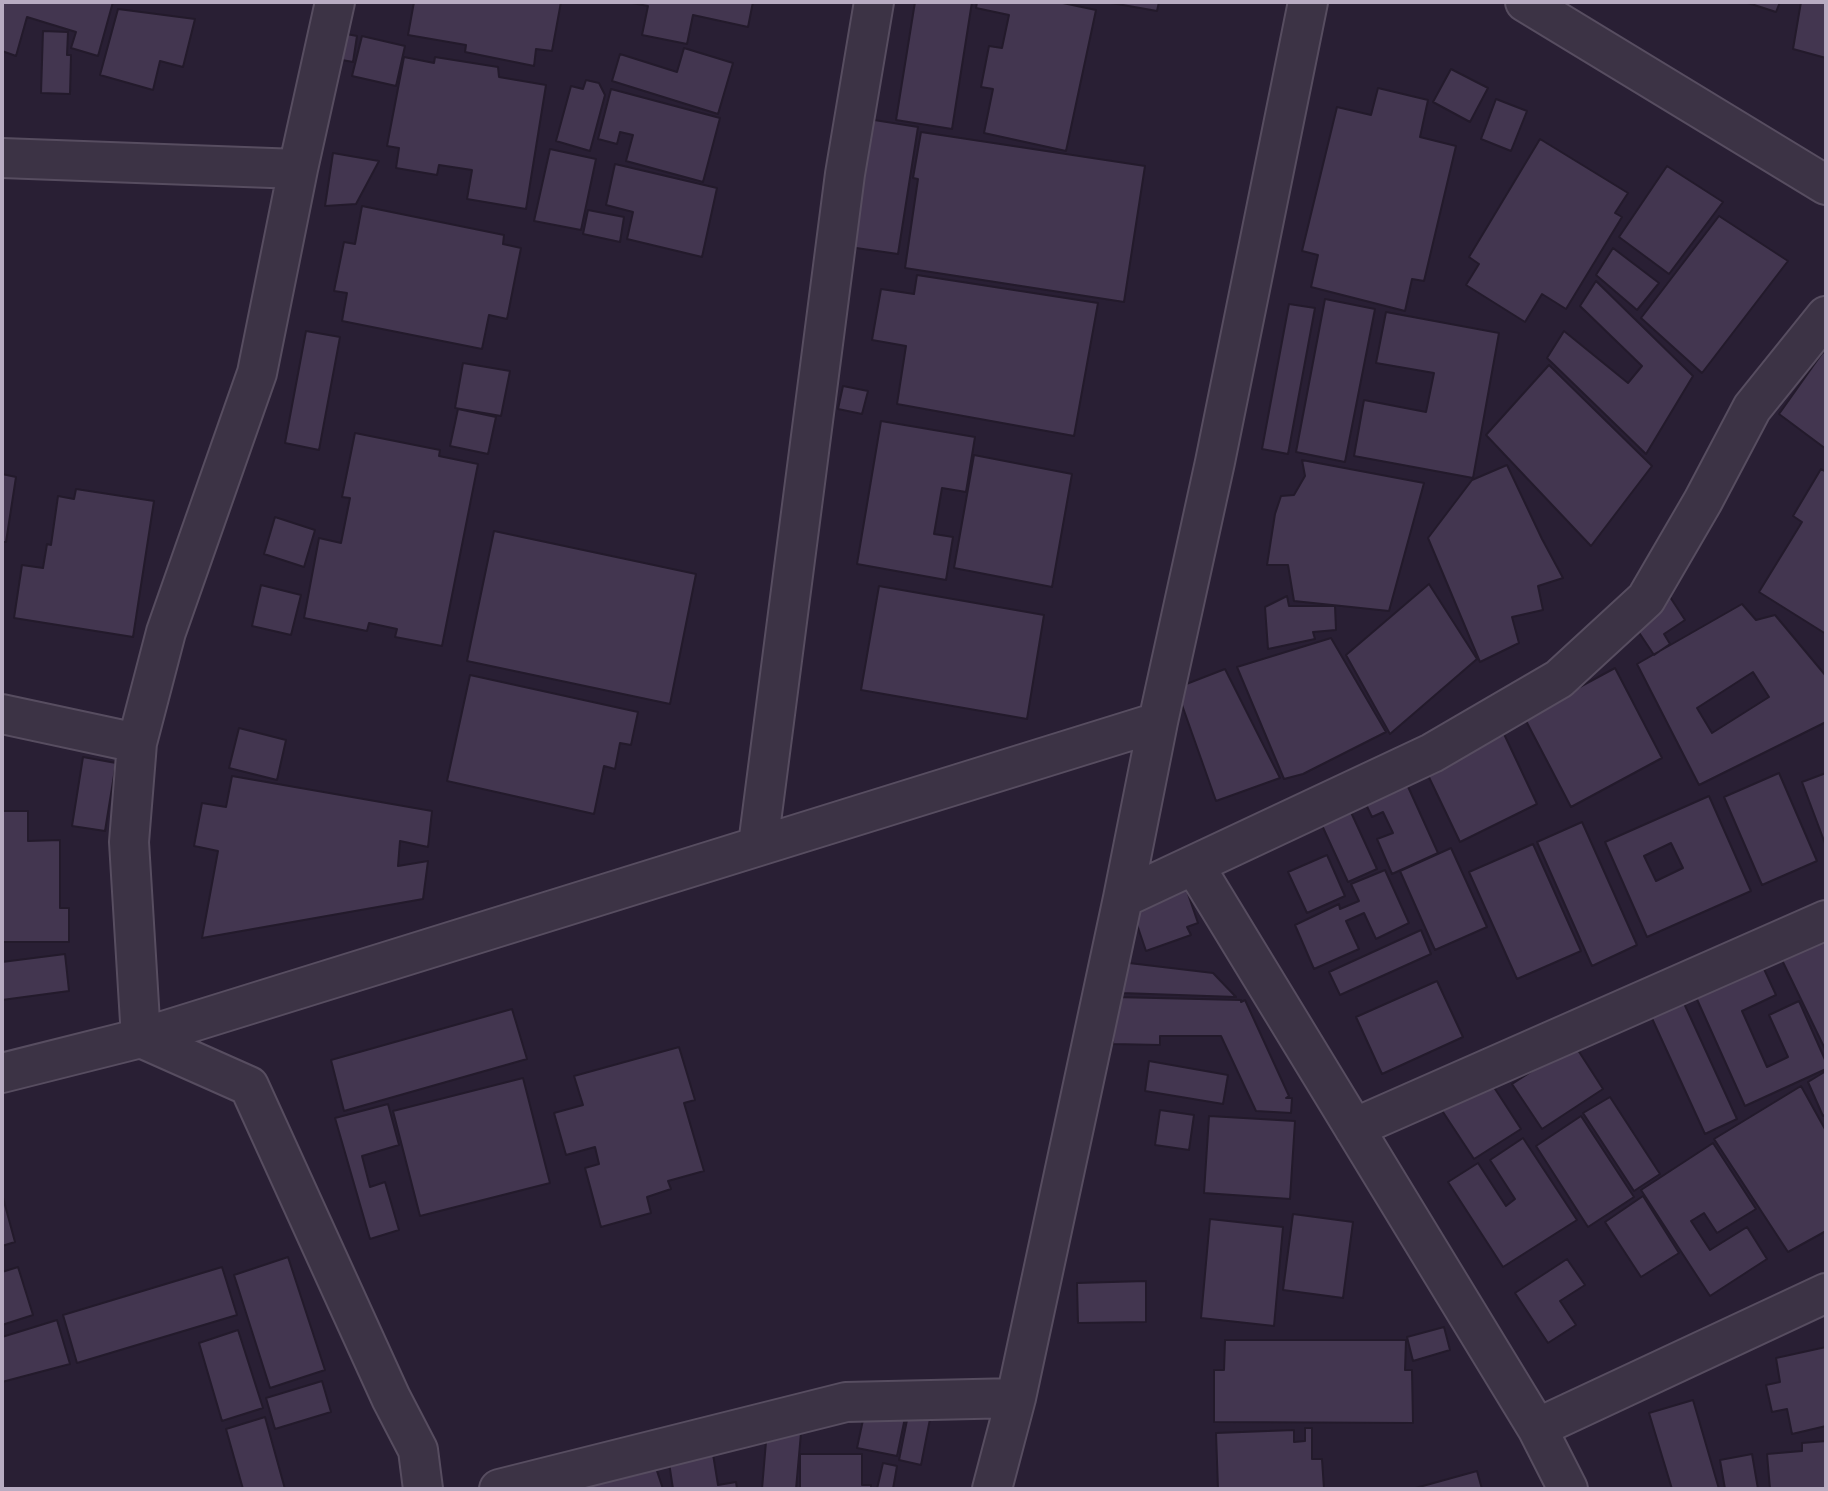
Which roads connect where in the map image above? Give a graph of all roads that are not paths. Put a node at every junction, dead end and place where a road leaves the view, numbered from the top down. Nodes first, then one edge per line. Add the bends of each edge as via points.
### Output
1 (335, 2) edge
2 (874, 2) edge
3 (1308, 2) edge
4 (1525, 2) edge
5 (2, 159) edge
6 (298, 169) junction
7 (1826, 184) edge
8 (1826, 316) edge
9 (2, 714) edge
10 (1158, 722) junction
11 (137, 743) junction
12 (758, 845) junction
13 (1194, 865) junction
14 (1123, 898) junction
15 (1826, 920) edge
16 (141, 1038) junction
17 (2, 1073) edge
18 (1354, 1128) junction
19 (1826, 1293) edge
20 (1016, 1398) junction
21 (1537, 1428) junction
22 (423, 1489) edge
23 (499, 1489) edge
24 (992, 1489) edge
25 (1568, 1489) edge

1 - 6 street
2 - 12 street via 845,174
3 - 10 street
4 - 7 street
5 - 6 street
6 - 11 street via 257,373 166,632
8 - 13 street via 1752,408 1646,599 1559,678 1432,752
9 - 11 street
10 - 12 street
10 - 14 street
11 - 16 street via 129,842
12 - 16 street
13 - 14 street
13 - 18 street
14 - 20 street
15 - 18 street
16 - 17 street
16 - 22 street via 249,1086 418,1450
18 - 21 street
19 - 21 street
20 - 23 street via 846,1402
20 - 24 street
21 - 25 street

